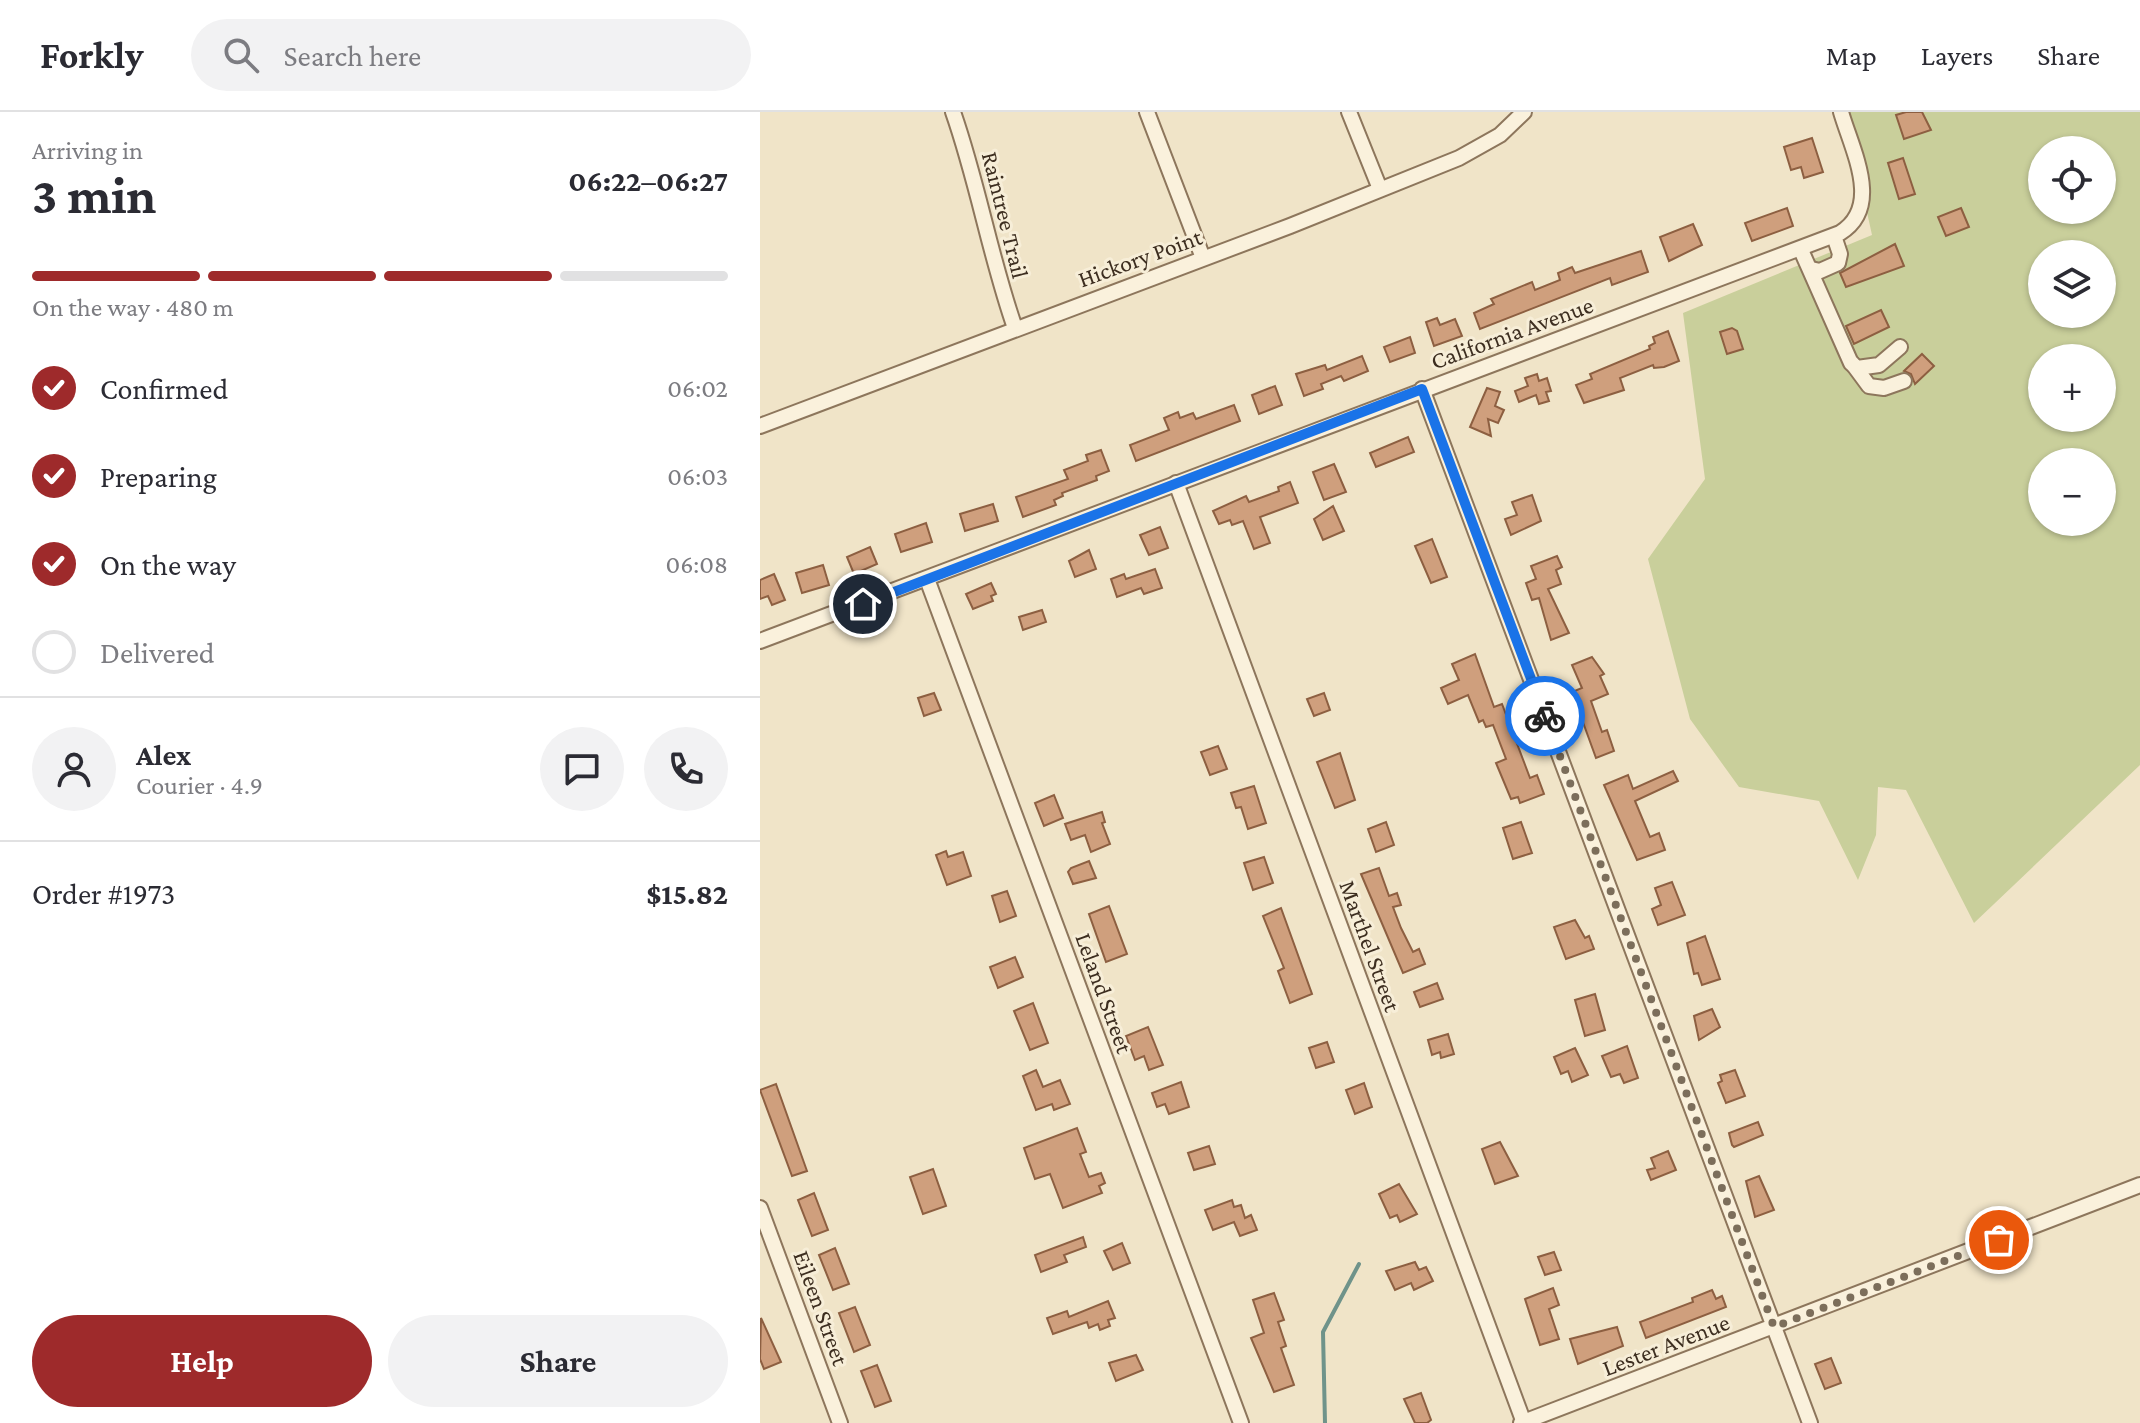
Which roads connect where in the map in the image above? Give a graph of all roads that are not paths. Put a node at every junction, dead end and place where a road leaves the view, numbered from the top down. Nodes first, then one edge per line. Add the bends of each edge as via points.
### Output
1 (953, 112) edge
2 (1147, 112) edge
3 (1349, 112) edge
4 (1524, 112) edge
5 (1841, 112) edge
6 (1380, 189) junction
7 (1834, 236) junction
8 (1801, 250) junction
9 (1203, 258) junction
10 (1811, 269) junction
11 (1015, 328) junction
12 (1900, 347) dead end
13 (1851, 363) junction
14 (1904, 381) dead end
15 (1422, 389) junction
16 (760, 426) edge
17 (1176, 483) junction
18 (927, 579) junction
19 (760, 641) edge
20 (2140, 1185) edge
21 (760, 1208) edge
22 (1774, 1327) junction
23 (840, 1423) edge
24 (1241, 1423) edge
25 (1523, 1423) edge
26 (1810, 1423) edge

1 - 11 street, Raintree Trail
2 - 9 street
3 - 6 street
4 - 6 street, Hickory Point via 1488,143
5 - 7 street, California Avenue via 1863,201 1857,220
6 - 9 street, Hickory Point
7 - 8 street, California Avenue
7 - 10 street via 1838,263
8 - 10 street
8 - 15 street, California Avenue
9 - 11 street, Hickory Point
10 - 13 street
11 - 16 street, Hickory Point
12 - 13 street via 1879,365 1857,368
13 - 14 street via 1869,386 1884,388
15 - 17 street, California Avenue
15 - 22 street
17 - 18 street, California Avenue
17 - 25 street, Marthel Street
18 - 19 street, California Avenue
18 - 24 street, Leland Street
20 - 22 street, Lester Avenue
21 - 23 street, Eileen Street
22 - 25 street, Lester Avenue
22 - 26 street

